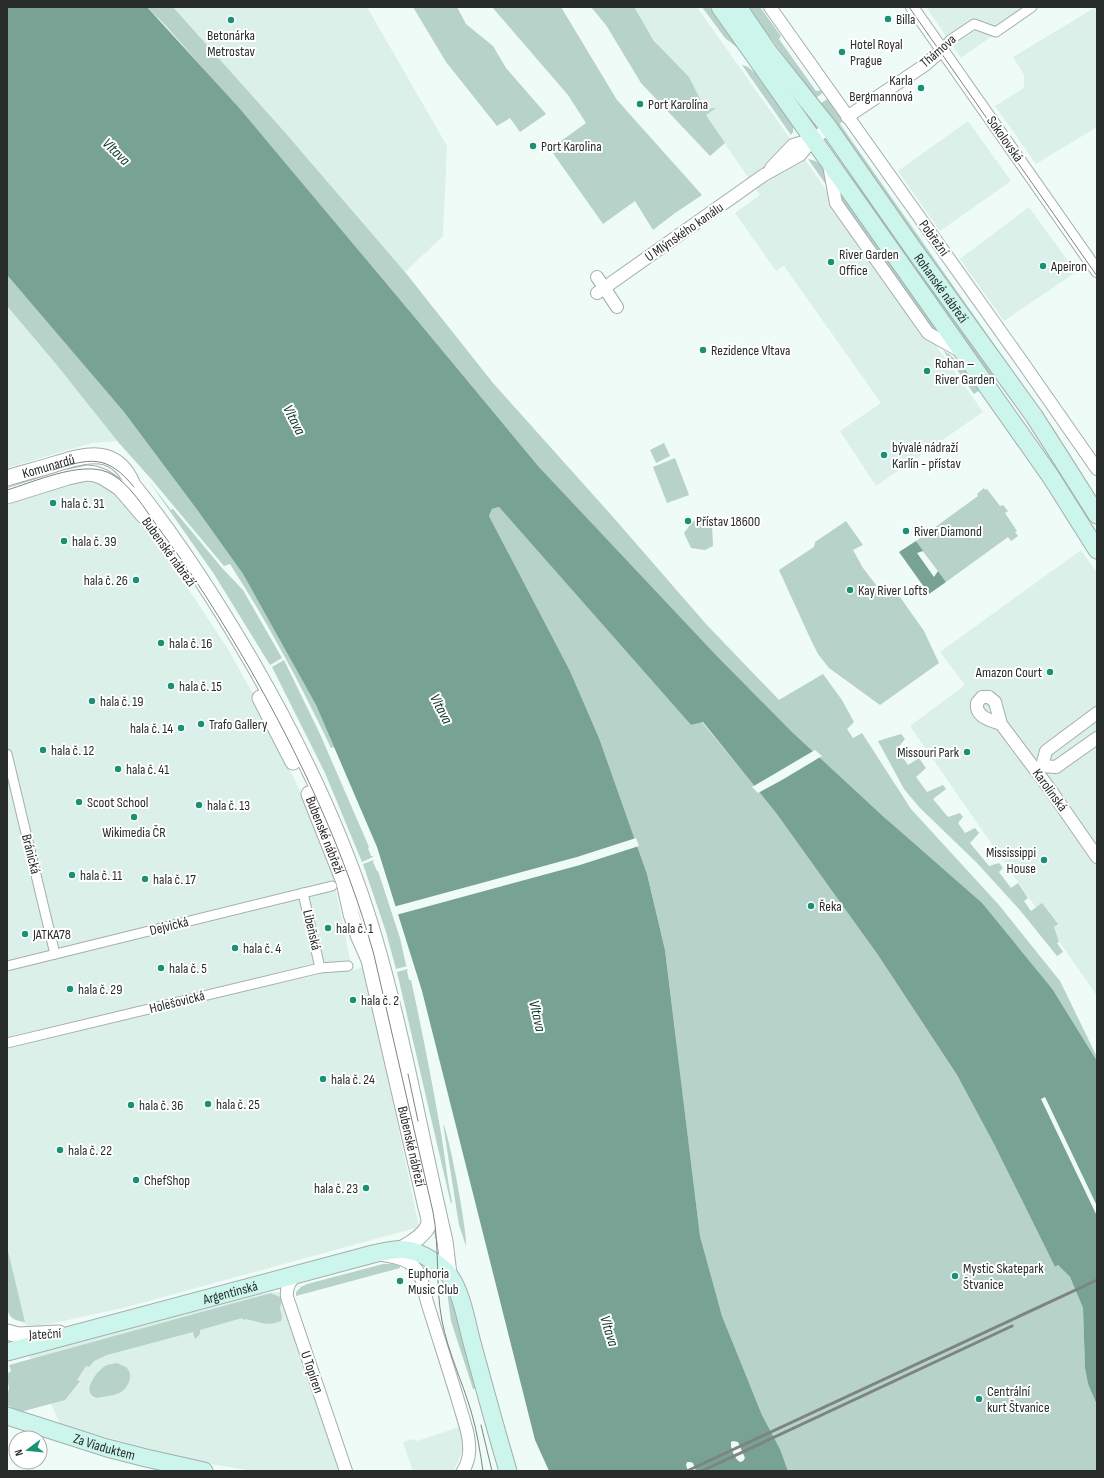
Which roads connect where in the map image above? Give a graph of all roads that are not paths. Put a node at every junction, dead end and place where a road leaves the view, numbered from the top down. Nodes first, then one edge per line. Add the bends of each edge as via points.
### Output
1 (720, 7) edge
2 (738, 7) edge
3 (770, 7) edge
4 (912, 7) edge
5 (1032, 7) edge
6 (942, 50) junction
7 (847, 117) junction
8 (829, 128) junction
9 (813, 139) junction
10 (1097, 271) edge
11 (597, 277) dead end
12 (600, 291) junction
13 (617, 307) dead end
14 (90, 455) joint
15 (1097, 469) edge
16 (87, 473) joint
17 (7, 478) edge
18 (7, 496) edge
19 (1097, 515) edge
20 (1097, 550) edge
21 (1097, 713) edge
22 (1001, 724) dead end
23 (1097, 738) edge
24 (7, 754) edge
25 (1038, 768) junction
26 (1097, 857) edge
27 (332, 886) dead end
28 (303, 893) junction
29 (55, 954) junction
30 (7, 966) edge
31 (348, 966) dead end
32 (320, 968) junction
33 (7, 1043) edge
34 (401, 1249) junction
35 (372, 1254) junction
36 (449, 1274) junction
37 (297, 1275) junction
38 (7, 1332) edge
39 (84, 1332) junction
40 (7, 1352) edge
41 (7, 1416) edge
42 (497, 1434) junction
43 (204, 1471) edge
44 (346, 1471) edge
45 (463, 1471) edge
46 (504, 1471) edge
47 (508, 1471) edge

1 - 9 main road, Rohanské nábřeží
2 - 8 main road, Rohanské nábřeží via 768,51
3 - 7 street, Pobřežní
4 - 6 street, Sokolovská
5 - 6 street, Thámova via 996,32 974,24 950,40
6 - 7 street, Thámova
6 - 10 street, Sokolovská
7 - 15 street, Pobřežní
8 - 9 street, U Mlýnského kanálu
8 - 19 main road, Rohanské nábřeží via 1034,416
9 - 12 street, U Mlýnského kanálu via 793,145 764,175
9 - 20 main road, Rohanské nábřeží via 1051,477
11 - 12 street
12 - 13 street
14 - 17 street, Komunardů
14 - 36 street, Bubenské nábřeží via 110,458 117,462 179,548 233,630 278,710 330,815 372,931 394,1014 446,1241
16 - 18 street, Komunardů
16 - 34 street, Bubenské nábřeží via 103,476 120,488 187,573 264,704 314,806 344,882 351,914 369,960 428,1215 425,1230
21 - 25 street via 1046,751
22 - 25 street, Karolinská
23 - 25 street via 1056,766
24 - 29 street, Bránická
25 - 26 street, Karolinská
27 - 28 street, Dejvická
28 - 29 street, Dejvická
28 - 32 street, Libeňská
29 - 30 street, Dejvická
31 - 32 street, Holešovická
32 - 33 street, Holešovická
34 - 35 main road, Argentinská
34 - 36 main road, Argentinská via 420,1253
35 - 37 main road, Argentinská
35 - 45 street via 407,1262 413,1265 421,1277 467,1431 470,1452
36 - 42 main road via 455,1284 466,1319
37 - 39 main road, Argentinská
37 - 44 street, U Topíren via 289,1282 286,1292
38 - 39 street, Jateční via 22,1335
39 - 40 main road, Argentinská
41 - 43 main road, Za Viaduktem via 107,1448
42 - 46 main road
42 - 47 main road

